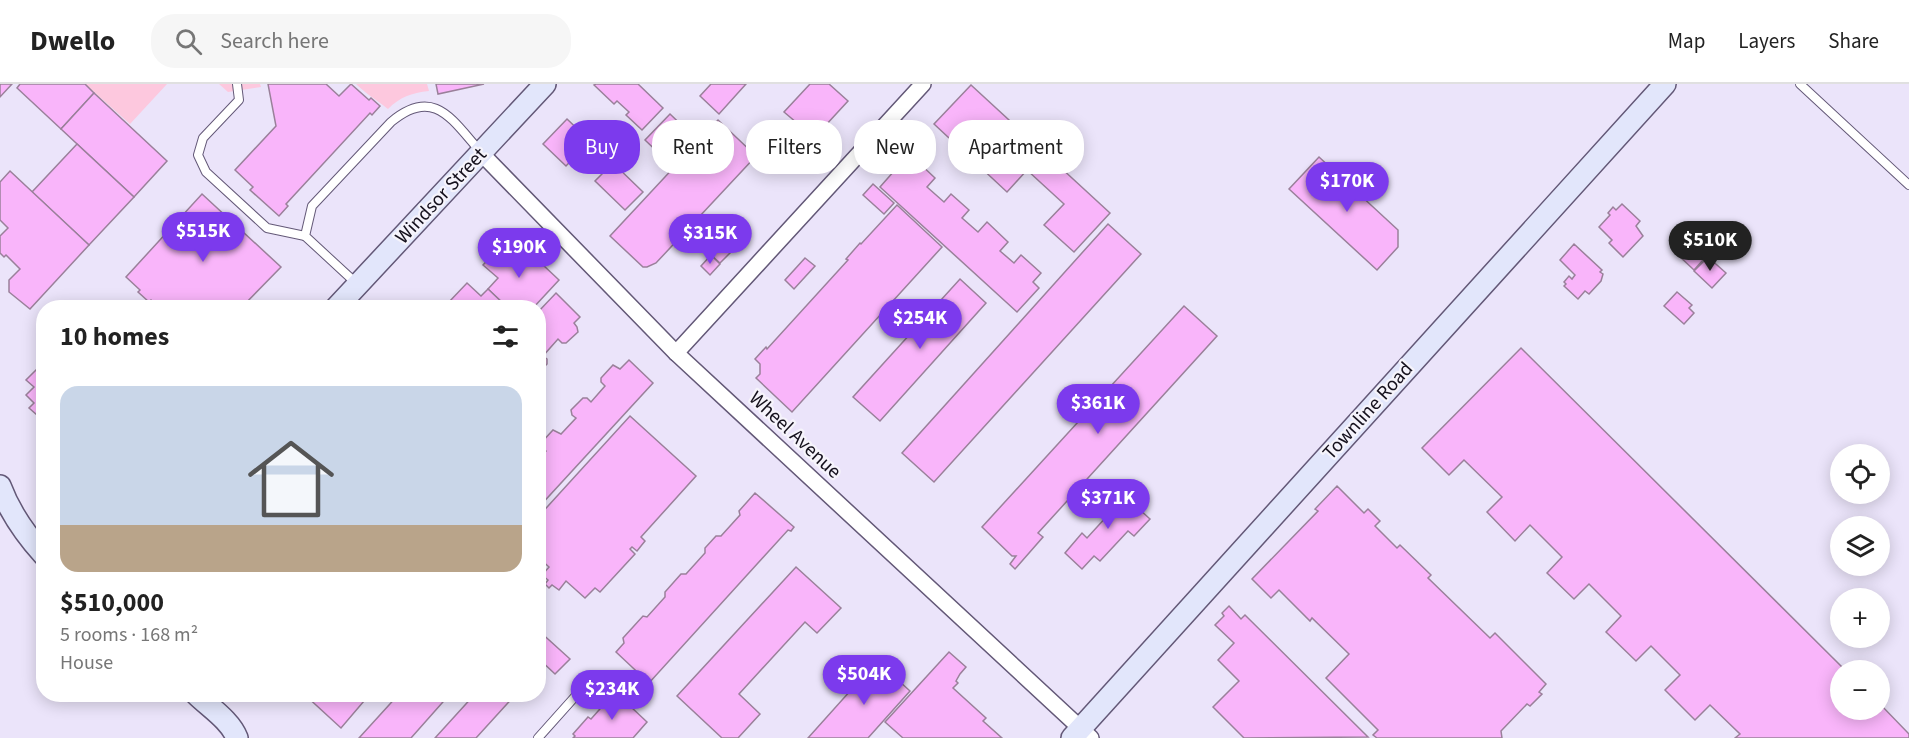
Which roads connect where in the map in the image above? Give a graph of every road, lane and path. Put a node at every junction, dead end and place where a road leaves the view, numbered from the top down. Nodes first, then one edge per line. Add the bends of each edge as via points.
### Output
1 (237, 84) edge
2 (923, 84) edge
3 (1665, 84) edge
4 (1800, 84) edge
5 (542, 85) edge
6 (481, 153) junction
7 (1909, 185) edge
8 (305, 236) junction
9 (357, 284) junction
10 (343, 300) edge
11 (676, 353) junction
12 (0, 486) edge
13 (35, 540) edge
14 (580, 692) dead end
15 (205, 702) edge
16 (1081, 735) edge
17 (241, 736) edge
18 (538, 738) edge

1 - 8 lane via 239,100 203,138 198,155 206,172 267,228
2 - 11 street
3 - 16 street, Townline Road
4 - 7 lane
5 - 6 street, Windsor Street
6 - 8 lane via 446,114 431,106 402,113 312,206
6 - 9 street, Windsor Street
6 - 11 street, Wheel Avenue
8 - 9 lane
9 - 10 street, Windsor Street
11 - 16 street, Wheel Avenue
12 - 13 street via 11,512
14 - 18 lane
15 - 17 street

